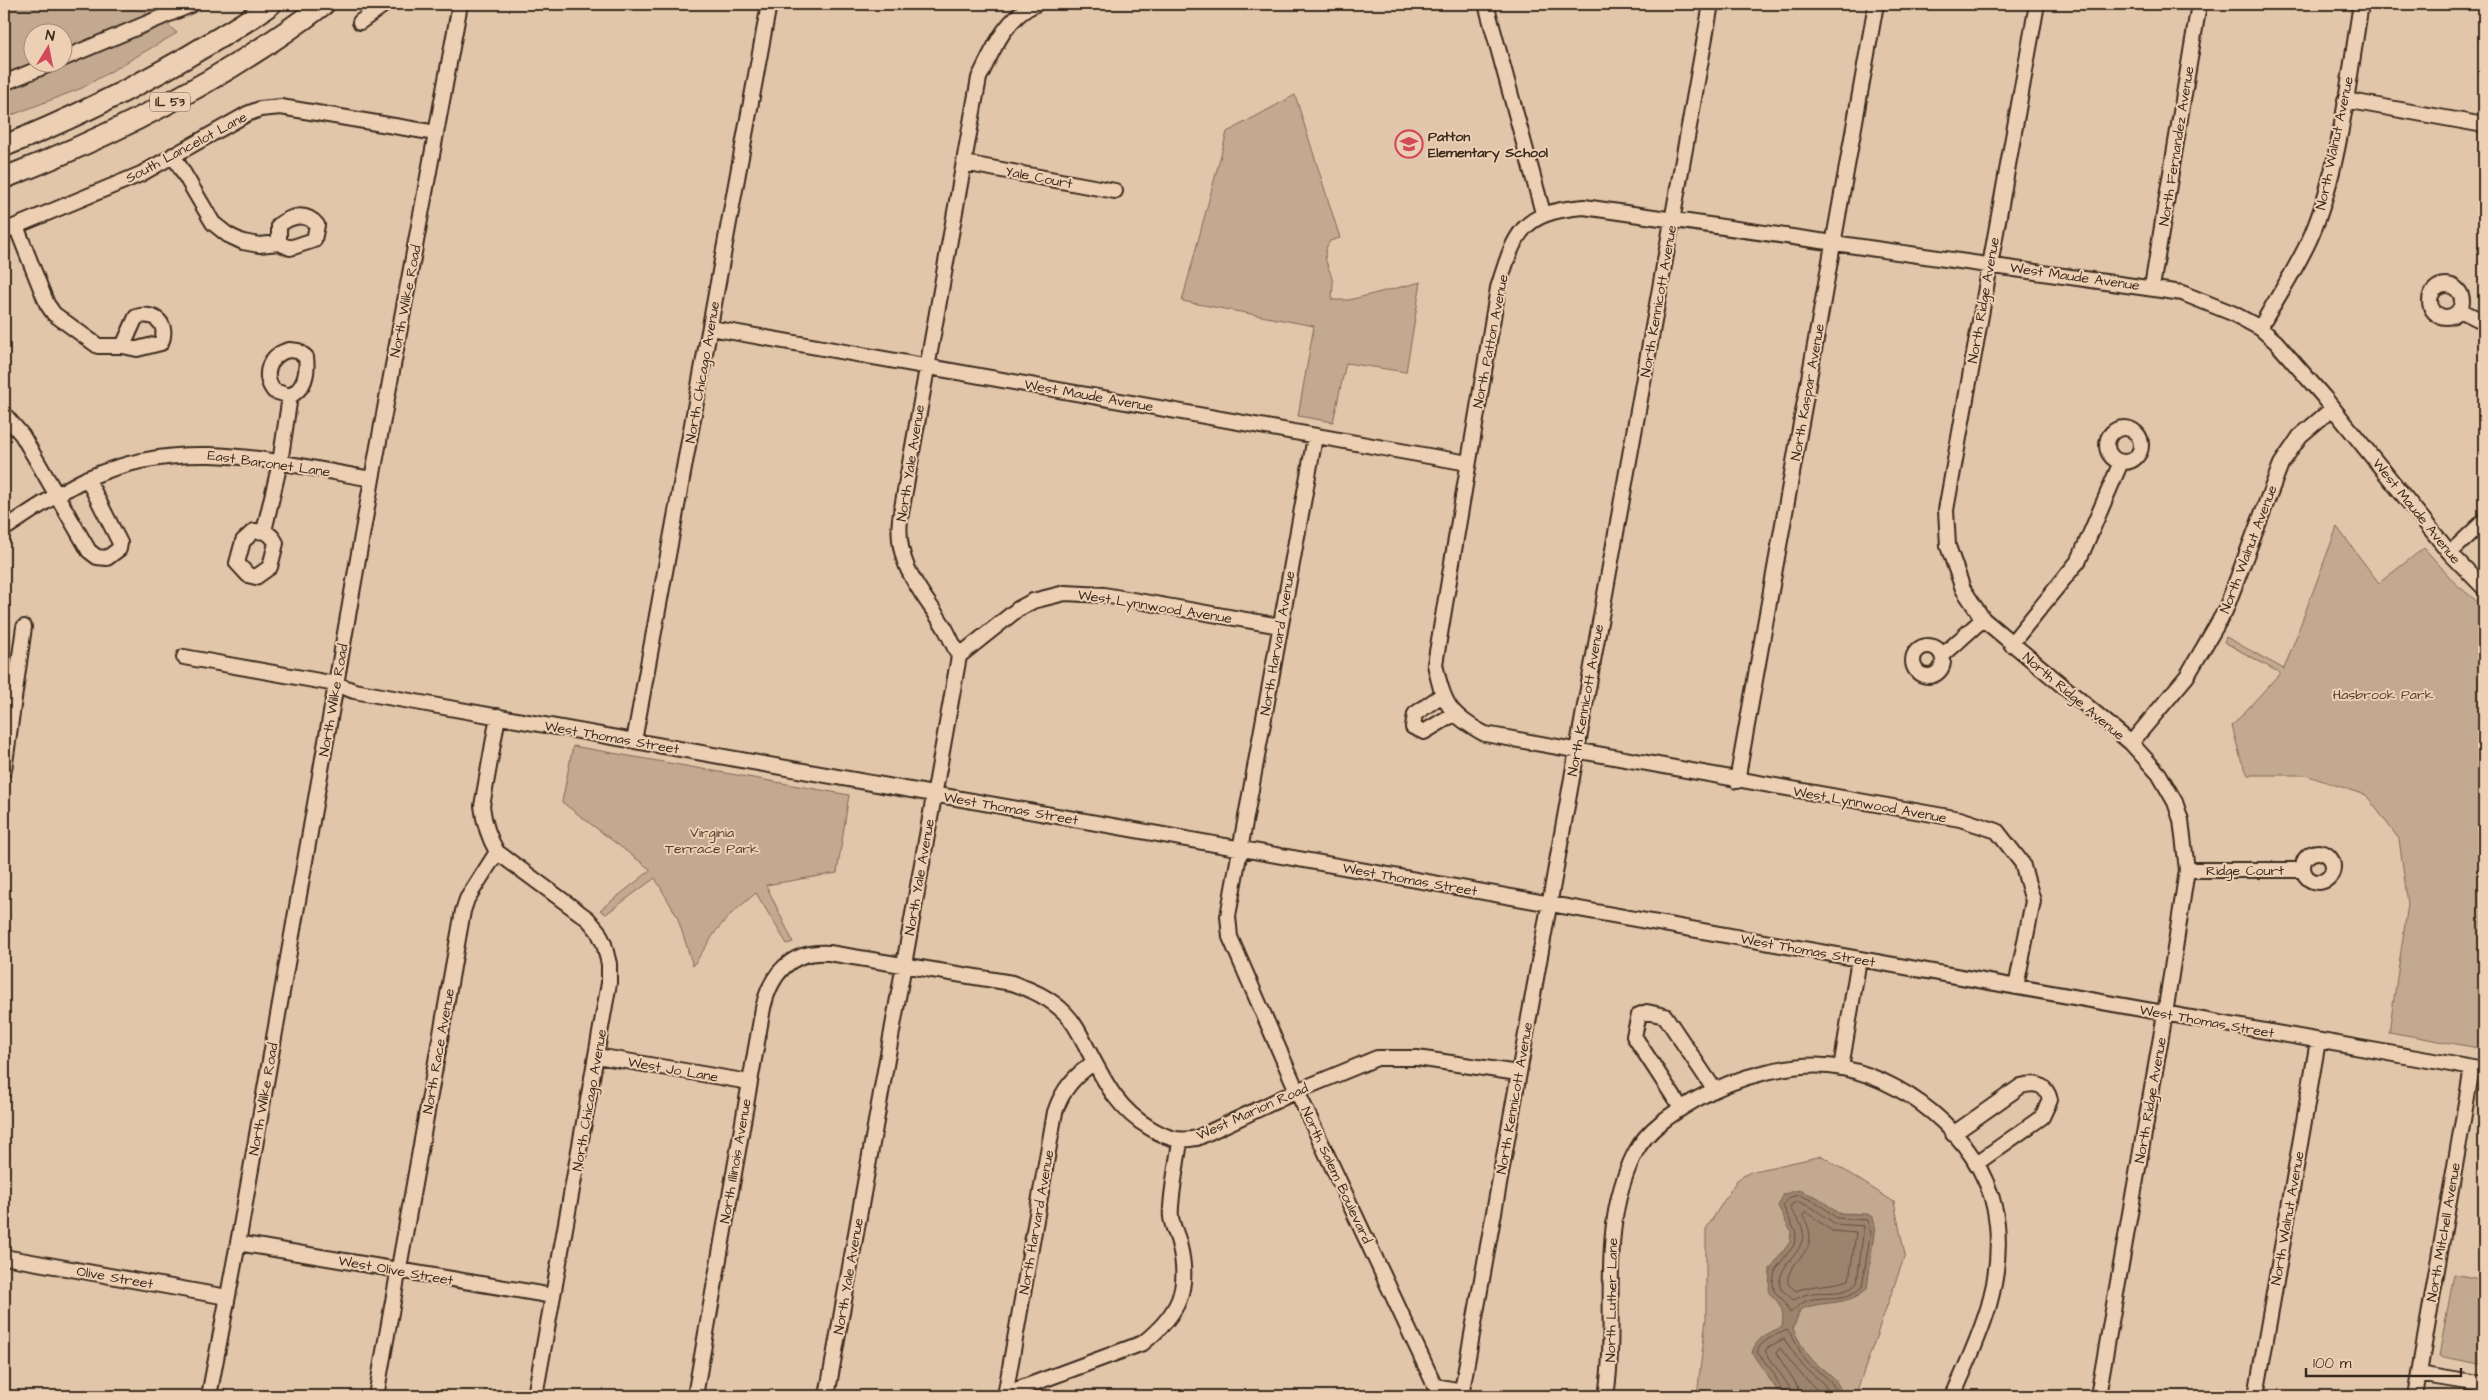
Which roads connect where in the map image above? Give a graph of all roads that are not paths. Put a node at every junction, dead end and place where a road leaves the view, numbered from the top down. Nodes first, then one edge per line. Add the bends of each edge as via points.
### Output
1 (246, 4) edge
2 (271, 4) edge
3 (324, 4) edge
4 (385, 4) edge
5 (460, 4) edge
6 (768, 4) edge
7 (1032, 4) edge
8 (1486, 4) edge
9 (1711, 4) edge
10 (1876, 4) edge
11 (2037, 4) edge
12 (2199, 4) edge
13 (2361, 4) edge
14 (190, 6) edge
15 (360, 22) dead end
16 (72, 56) edge
17 (31, 72) edge
18 (4, 83) edge
19 (2345, 100) junction
20 (94, 107) junction
21 (2484, 125) edge
22 (436, 133) junction
23 (4, 146) edge
24 (173, 154) junction
25 (964, 162) junction
26 (4, 178) edge
27 (1114, 191) dead end
28 (1542, 213) junction
29 (1673, 218) junction
30 (10, 228) edge
31 (279, 243) dead end
32 (1834, 243) junction
33 (1990, 264) junction
34 (2152, 287) junction
35 (2460, 310) dead end
36 (2484, 322) edge
37 (711, 328) junction
38 (2260, 328) junction
39 (123, 346) dead end
40 (926, 365) junction
41 (290, 396) dead end
42 (2333, 408) junction
43 (4, 414) edge
44 (1315, 437) junction
45 (2121, 462) dead end
46 (280, 463) junction
47 (1468, 463) junction
48 (88, 478) junction
49 (372, 479) junction
50 (56, 497) junction
51 (2484, 521) edge
52 (4, 529) edge
53 (264, 531) dead end
54 (2450, 553) junction
55 (2484, 588) edge
56 (1983, 619) junction
57 (1280, 626) junction
58 (24, 627) dead end
59 (2011, 644) junction
60 (1943, 655) dead end
61 (959, 656) junction
62 (184, 657) dead end
63 (336, 684) junction
64 (1442, 695) junction
65 (1454, 714) junction
66 (498, 716) junction
67 (634, 741) junction
68 (2131, 742) junction
69 (1576, 751) junction
70 (4, 770) edge
71 (1737, 781) junction
72 (934, 794) junction
73 (1241, 849) junction
74 (497, 852) junction
75 (2187, 870) junction
76 (2303, 870) dead end
77 (1549, 904) junction
78 (816, 952) joint
79 (1859, 959) junction
80 (904, 966) junction
81 (2016, 987) junction
82 (2165, 1014) junction
83 (2318, 1041) junction
84 (597, 1056) junction
85 (1094, 1062) junction
86 (1841, 1068) junction
87 (2478, 1069) edge
88 (1518, 1073) junction
89 (749, 1082) junction
90 (1714, 1089) junction
91 (1298, 1091) junction
92 (1681, 1108) junction
93 (1953, 1134) junction
94 (1180, 1141) junction
95 (1977, 1163) junction
96 (238, 1242) junction
97 (4, 1257) edge
98 (398, 1271) junction
99 (553, 1296) junction
100 (227, 1297) junction
101 (2419, 1374) junction
102 (2484, 1385) edge
103 (1434, 1391) edge
104 (1462, 1394) edge
105 (1005, 1395) edge
106 (209, 1396) edge
107 (376, 1396) edge
108 (535, 1396) edge
109 (695, 1396) edge
110 (826, 1396) edge
111 (1606, 1396) edge
112 (1953, 1396) edge
113 (2098, 1396) edge
114 (2256, 1396) edge
115 (2415, 1396) edge

1 - 20 highway via 167,56 130,76
2 - 20 highway, IL 53 via 213,42
3 - 26 highway, IL 53 via 197,88 97,139
4 - 15 street
5 - 22 street, North Wilke Road
6 - 37 street, North Chicago Avenue
7 - 25 street, North Yale Avenue via 1014,19 1000,38 979,78
8 - 28 street
9 - 29 street, North Kennicott Avenue
10 - 32 street, North Kaspar Avenue
11 - 33 street, North Ridge Avenue
12 - 34 street, North Fernandez Avenue
13 - 19 street, North Walnut Avenue
14 - 16 street
17 - 18 street
19 - 21 street
19 - 38 street, North Walnut Avenue via 2318,219
20 - 23 highway, IL 53
22 - 24 street, South Lancelot Lane via 282,107 247,114
22 - 49 street, North Wilke Road
24 - 30 street, South Lancelot Lane via 141,174
24 - 31 street via 213,223 243,242 259,245
25 - 27 street, Yale Court
25 - 40 street, North Yale Avenue
28 - 29 street, West Maude Avenue via 1584,207
28 - 47 street, North Patton Avenue via 1516,237 1504,267
29 - 32 street, West Maude Avenue
29 - 69 street, North Kennicott Avenue
30 - 39 street via 54,314 98,346
32 - 33 street, West Maude Avenue
32 - 71 street, North Kaspar Avenue
33 - 34 street, West Maude Avenue
33 - 56 street, North Ridge Avenue via 1946,510 1948,546 1953,565 1963,589
34 - 38 street, West Maude Avenue via 2182,293
35 - 36 street
37 - 40 street, West Maude Avenue
37 - 67 street, North Chicago Avenue
38 - 42 street, West Maude Avenue via 2289,355
40 - 44 street, West Maude Avenue
40 - 61 street, North Yale Avenue via 898,534 903,562
41 - 46 street
42 - 54 street, West Maude Avenue
42 - 68 street, North Walnut Avenue via 2300,436 2281,464 2225,611 2187,676
43 - 50 street via 22,435
44 - 47 street, West Maude Avenue
44 - 57 street, North Harvard Avenue
45 - 59 street via 2079,560
46 - 48 street, East Baronet Lane via 239,456 174,454 139,460
46 - 49 street, East Baronet Lane
46 - 53 street
47 - 64 street, North Patton Avenue via 1435,664
48 - 50 street, East Baronet Lane
48 - 50 street via 120,543 114,555 97,557 89,551
49 - 63 street, North Wilke Road
50 - 52 street, East Baronet Lane
51 - 54 street
54 - 55 street, West Maude Avenue
56 - 59 street, North Ridge Avenue
56 - 60 street
57 - 61 street, West Lynnwood Avenue via 1104,595 1065,593 1018,609
57 - 73 street, North Harvard Avenue
58 - 70 street
59 - 68 street, North Ridge Avenue
61 - 72 street, North Yale Avenue
62 - 63 street, West Thomas Street
63 - 66 street, West Thomas Street via 354,691
63 - 96 street, North Wilke Road
64 - 65 street, North Patton Avenue
64 - 65 street via 1415,714 1413,727 1424,732
65 - 69 street, North Patton Avenue via 1485,734
66 - 67 street, West Thomas Street
66 - 74 street via 482,806
67 - 72 street, West Thomas Street
68 - 75 street, North Ridge Avenue via 2159,774 2175,802 2186,849
69 - 71 street, West Lynnwood Avenue
69 - 77 street, North Kennicott Avenue
71 - 81 street, West Lynnwood Avenue via 1960,819 1997,830 2022,863 2033,901
72 - 73 street, West Thomas Street
72 - 80 street, North Yale Avenue
73 - 77 street, West Thomas Street
73 - 91 street, North Salem Boulevard via 1228,916 1230,937
74 - 84 street, North Chicago Avenue via 588,919 598,930 609,964 609,983
74 - 98 street, North Race Avenue via 467,899 463,911
75 - 76 street, Ridge Court
75 - 82 street, North Ridge Avenue
77 - 79 street, West Thomas Street
77 - 88 street, North Kennicott Avenue
78 - 80 street, West Marion Road
78 - 89 street, North Illinois Avenue via 799,956 780,970 774,979 765,999
79 - 81 street, West Thomas Street
79 - 86 street
80 - 85 street, West Marion Road via 1012,983 1034,991 1066,1014
80 - 110 street, North Yale Avenue
81 - 82 street, West Thomas Street
82 - 83 street, West Thomas Street
82 - 113 street, North Ridge Avenue
83 - 87 street, West Thomas Street
83 - 114 street, North Walnut Avenue
84 - 89 street, West Jo Lane
84 - 99 street, North Chicago Avenue
85 - 94 street, West Marion Road via 1117,1102 1134,1119 1168,1139
85 - 105 street, North Harvard Avenue via 1065,1088 1055,1112
86 - 90 street, North Luther Lane via 1781,1069
86 - 93 street, North Luther Lane via 1876,1079 1897,1090 1917,1102
87 - 101 street, North Mitchell Avenue
88 - 91 street, West Marion Road via 1417,1058 1377,1058
88 - 104 street, North Kennicott Avenue
89 - 109 street, North Illinois Avenue
90 - 92 street, North Luther Lane
90 - 92 street via 1665,1016 1647,1012 1639,1016 1634,1036
91 - 94 street, West Marion Road via 1197,1138
91 - 103 street, North Salem Boulevard
92 - 111 street, North Luther Lane via 1662,1122 1636,1151 1618,1198 1609,1271 1612,1338
93 - 95 street, North Luther Lane
93 - 95 street via 2021,1086 2040,1085 2048,1092 2050,1100 2042,1117
94 - 105 street via 1170,1216 1182,1260 1183,1278 1177,1309 1143,1343
95 - 112 street, North Luther Lane via 1993,1202 1997,1222 1996,1272 1986,1319
96 - 98 street, West Olive Street
96 - 100 street, North Wilke Road
97 - 100 street, Olive Street
98 - 99 street, West Olive Street
98 - 107 street, North Race Avenue
99 - 108 street, North Chicago Avenue
100 - 106 street, North Wilke Road
101 - 102 street
101 - 115 street, North Mitchell Avenue
103 - 104 street, North Salem Boulevard

